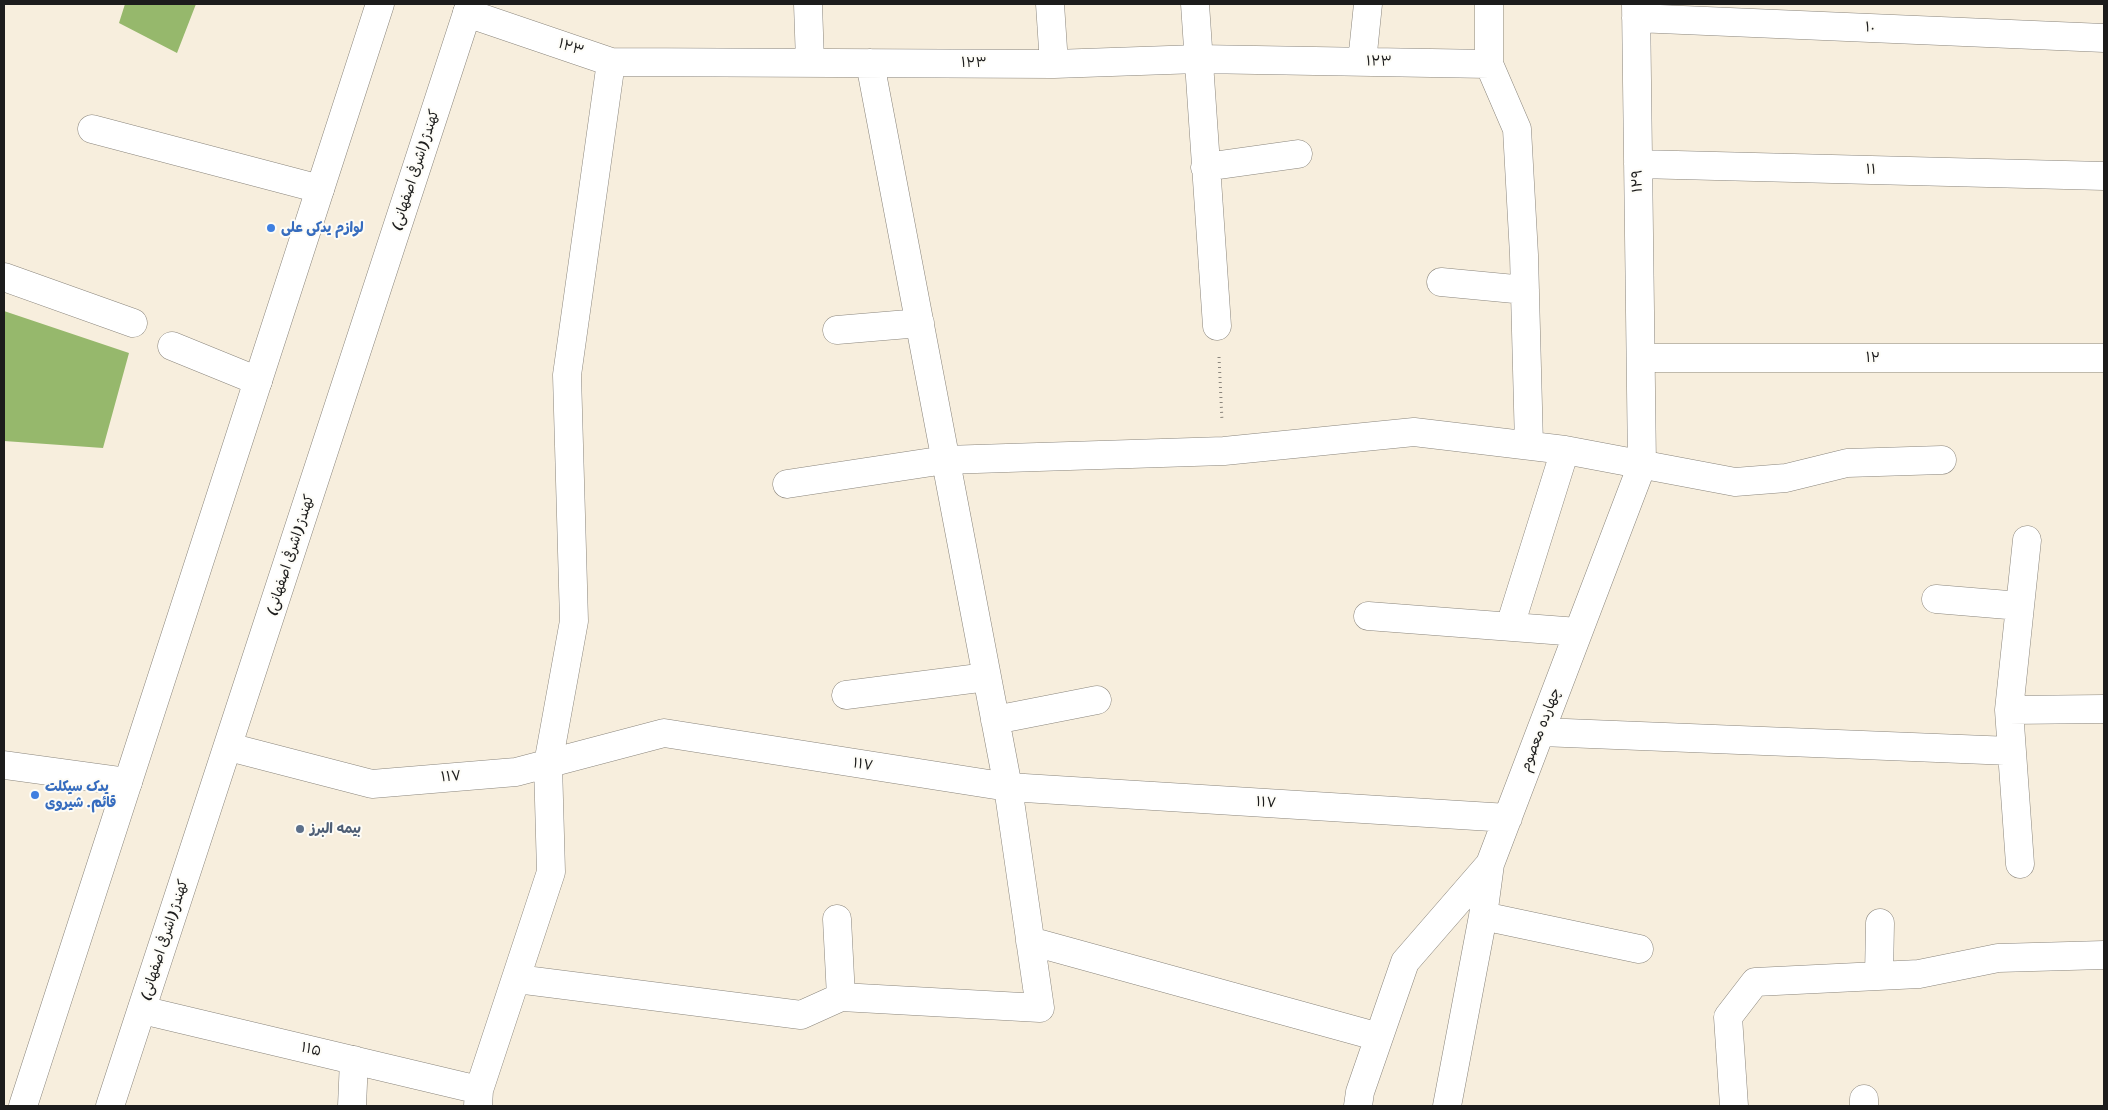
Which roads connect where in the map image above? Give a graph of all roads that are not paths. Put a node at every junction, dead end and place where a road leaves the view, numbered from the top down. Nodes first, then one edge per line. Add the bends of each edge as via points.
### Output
1 (380, 4) edge
2 (808, 4) edge
3 (1050, 4) edge
4 (1195, 4) edge
5 (1368, 4) edge
6 (1489, 4) edge
7 (468, 8) edge
8 (1636, 11) edge
9 (2104, 38) edge
10 (1198, 59) junction
11 (611, 62) junction
12 (810, 62) junction
13 (1362, 62) junction
14 (870, 63) junction
15 (1054, 64) junction
16 (1489, 64) junction
17 (92, 129) dead end
18 (1298, 154) dead end
19 (1638, 164) junction
20 (1206, 167) junction
21 (2104, 176) edge
22 (320, 189) junction
23 (4, 277) edge
24 (1441, 282) dead end
25 (1525, 290) junction
26 (133, 323) dead end
27 (920, 323) junction
28 (1217, 326) road end
29 (837, 330) dead end
30 (172, 346) dead end
31 (1641, 358) junction
32 (2104, 358) edge
33 (258, 381) junction
34 (1529, 445) junction
35 (1565, 450) junction
36 (945, 460) junction
37 (1942, 460) dead end
38 (1642, 465) junction
39 (788, 484) dead end
40 (2027, 540) dead end
41 (1936, 599) dead end
42 (2020, 606) junction
43 (1368, 616) dead end
44 (1510, 626) junction
45 (1578, 632) junction
46 (987, 677) junction
47 (846, 695) dead end
48 (1097, 700) dead end
49 (2104, 709) edge
50 (2009, 710) junction
51 (995, 720) junction
52 (1541, 732) junction
53 (229, 747) junction
54 (2011, 751) junction
55 (548, 764) junction
56 (4, 765) edge
57 (128, 782) junction
58 (1008, 788) junction
59 (1508, 818) junction
60 (1490, 864) junction
61 (2020, 864) dead end
62 (1483, 916) junction
63 (837, 919) dead end
64 (1880, 923) dead end
65 (1030, 940) junction
66 (1639, 949) dead end
67 (2104, 955) edge
68 (1879, 976) junction
69 (517, 979) junction
70 (841, 997) junction
71 (142, 1010) junction
72 (1379, 1037) junction
73 (354, 1060) junction
74 (479, 1098) edge
75 (23, 1106) edge
76 (110, 1106) edge
77 (352, 1106) edge
78 (1358, 1106) edge
79 (1447, 1106) edge
80 (1734, 1106) edge

1 - 22 street
2 - 12 street
3 - 15 street
4 - 10 street
5 - 13 street
6 - 16 street
7 - 11 street, ۱۲۳
7 - 53 street, کهندژ (اشرفی اصفهانی)
8 - 9 street, ۱۰
8 - 19 street, ۱۲۹
10 - 13 street, ۱۲۳
10 - 15 street, ۱۲۳
10 - 20 street
11 - 12 street, ۱۲۳
11 - 55 street via 567,375 574,621
12 - 14 street, ۱۲۳
13 - 16 street, ۱۲۳
14 - 15 street, ۱۲۳
14 - 27 street
16 - 25 street via 1517,129
17 - 22 street
18 - 20 street
19 - 21 street, ۱۱
19 - 31 street, ۱۲۹
20 - 28 street
22 - 33 street
23 - 26 street
24 - 25 street
25 - 34 street
27 - 29 street
27 - 36 street
30 - 33 street
31 - 32 street, ۱۲
31 - 38 street, چهارده معصوم
33 - 57 street
34 - 35 street
34 - 36 street via 1414,432 1224,451
35 - 38 street
35 - 44 street
36 - 39 street
36 - 46 street
37 - 38 street via 1847,463 1786,478 1735,482
38 - 45 street, چهارده معصوم
40 - 42 street
41 - 42 street
42 - 50 street
43 - 44 street
44 - 45 street
45 - 52 street, چهارده معصوم
46 - 47 street
46 - 51 street
48 - 51 street
49 - 50 street
50 - 54 street
51 - 58 street
52 - 54 street
52 - 59 street, چهارده معصوم
53 - 55 street, ۱۱۷ via 372,784 516,772
53 - 71 street, کهندژ (اشرفی اصفهانی)
54 - 61 street
55 - 58 street, ۱۱۷ via 664,733
55 - 69 street via 551,872
56 - 57 street
57 - 75 street
58 - 59 street, ۱۱۷
58 - 65 street
59 - 60 street, چهارده معصوم
60 - 62 street, چهارده معصوم
60 - 72 street via 1405,962
62 - 66 street
62 - 79 street, چهارده معصوم
63 - 70 street
64 - 68 street
65 - 70 street via 1040,1008
65 - 72 street
67 - 68 street via 1998,958 1919,974
68 - 80 street via 1755,982 1728,1017
69 - 70 street via 801,1015
69 - 74 street
71 - 73 street, ۱۱۵
71 - 76 street, کهندژ (اشرفی اصفهانی)
72 - 78 street
73 - 74 street, ۱۱۵
73 - 77 street

